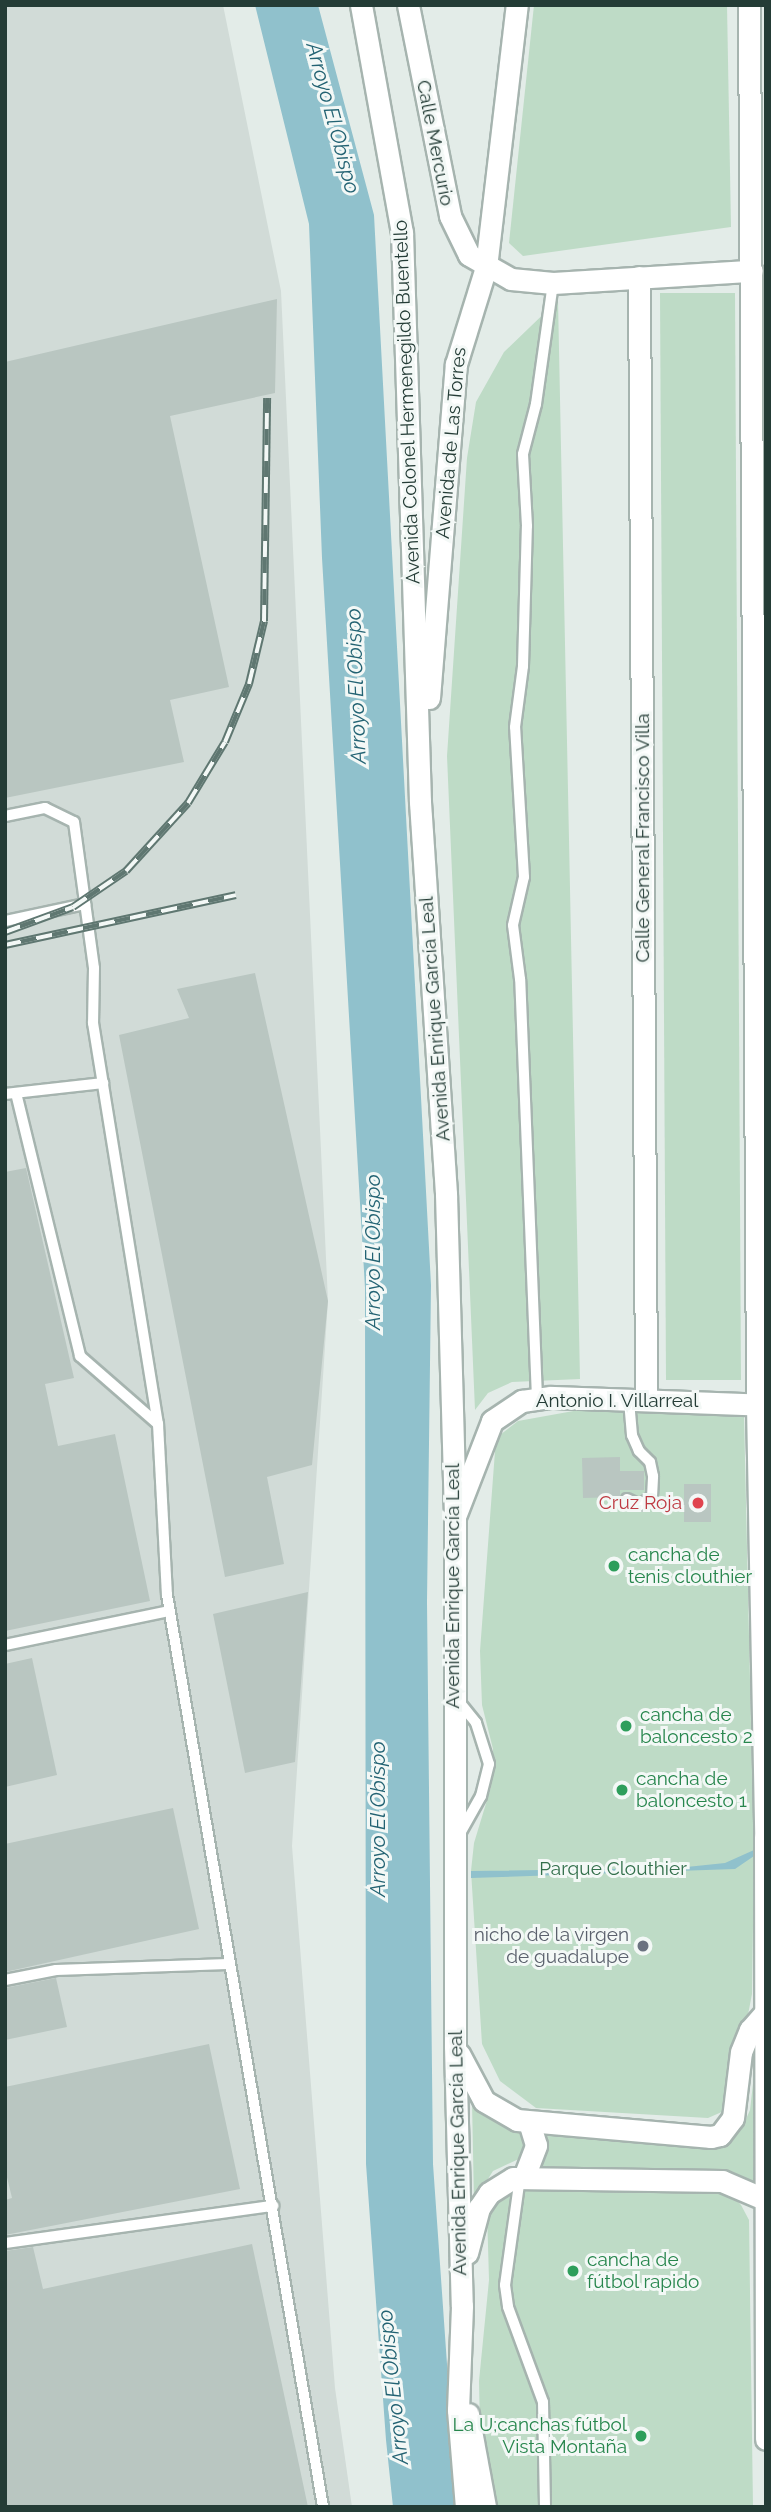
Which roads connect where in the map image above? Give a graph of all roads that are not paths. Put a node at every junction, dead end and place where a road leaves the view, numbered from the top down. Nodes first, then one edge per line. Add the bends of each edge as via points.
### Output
1 (361, 5) edge
2 (408, 5) edge
3 (517, 5) edge
4 (749, 5) edge
5 (486, 267) junction
6 (759, 271) edge
7 (639, 277) junction
8 (553, 283) junction
9 (421, 802) junction
10 (5, 816) edge
11 (85, 904) junction
12 (5, 920) edge
13 (761, 929) edge
14 (103, 1083) junction
15 (10, 1093) edge
16 (537, 1398) junction
17 (637, 1399) junction
18 (761, 1405) edge
19 (158, 1424) junction
20 (627, 1499) dead end
21 (455, 1516) junction
22 (169, 1611) junction
23 (5, 1645) edge
24 (452, 1694) junction
25 (766, 1837) edge
26 (454, 1843) junction
27 (228, 1964) junction
28 (5, 1980) edge
29 (764, 2014) edge
30 (455, 2046) junction
31 (529, 2122) junction
32 (522, 2177) junction
33 (765, 2199) edge
34 (274, 2206) junction
35 (5, 2243) edge
36 (461, 2269) junction
37 (460, 2371) junction
38 (766, 2440) edge
39 (323, 2507) edge
40 (466, 2507) edge
41 (485, 2507) edge
42 (545, 2507) edge

1 - 9 street, Avenida Colonel Hermenegildo Buentello via 402,232
2 - 5 street, Calle Mercurio via 454,232 469,256
3 - 5 street, Avenida de Las Torres
4 - 6 street
5 - 8 street via 511,279
5 - 9 street, Avenida de Las Torres via 456,365
6 - 7 street
6 - 13 street
7 - 8 street
7 - 17 street, Calle General Francisco Villa
8 - 16 lane via 536,404 523,454 527,539 523,666 515,727 524,877 513,925 520,979
9 - 21 street, Avenida Enrique García Leal via 446,1194
10 - 11 lane via 45,808 74,822
11 - 12 lane
11 - 14 lane via 94,968 93,1023
13 - 18 street
14 - 15 lane
14 - 19 lane
15 - 19 lane via 80,1356
16 - 17 street, Antonio I. Villarreal
16 - 21 street, Antonio I. Villarreal via 507,1409 492,1421
17 - 18 street, Antonio I. Villarreal
17 - 20 lane via 632,1435 650,1462 652,1497 640,1505
18 - 25 street
19 - 22 lane
21 - 24 street, Avenida Enrique García Leal
22 - 23 lane
22 - 27 lane
24 - 26 street, Avenida Enrique García Leal
24 - 26 lane via 476,1723 489,1764 481,1796
25 - 29 street
26 - 30 street, Avenida Enrique García Leal
27 - 28 lane via 56,1970
27 - 34 lane
29 - 31 street via 741,2052 733,2118 720,2135
29 - 33 street
30 - 31 street via 484,2101 502,2114
30 - 36 street, Avenida Enrique García Leal
31 - 32 street via 536,2146
32 - 33 street via 722,2181
32 - 36 street via 502,2182 479,2208
32 - 42 lane via 505,2285 508,2307 543,2402
33 - 38 street
34 - 35 lane
34 - 39 lane
36 - 37 street, Avenida Enrique García Leal
37 - 40 street, Avenida Enrique García Leal via 459,2444
37 - 41 street, Avenida Enrique García Leal

